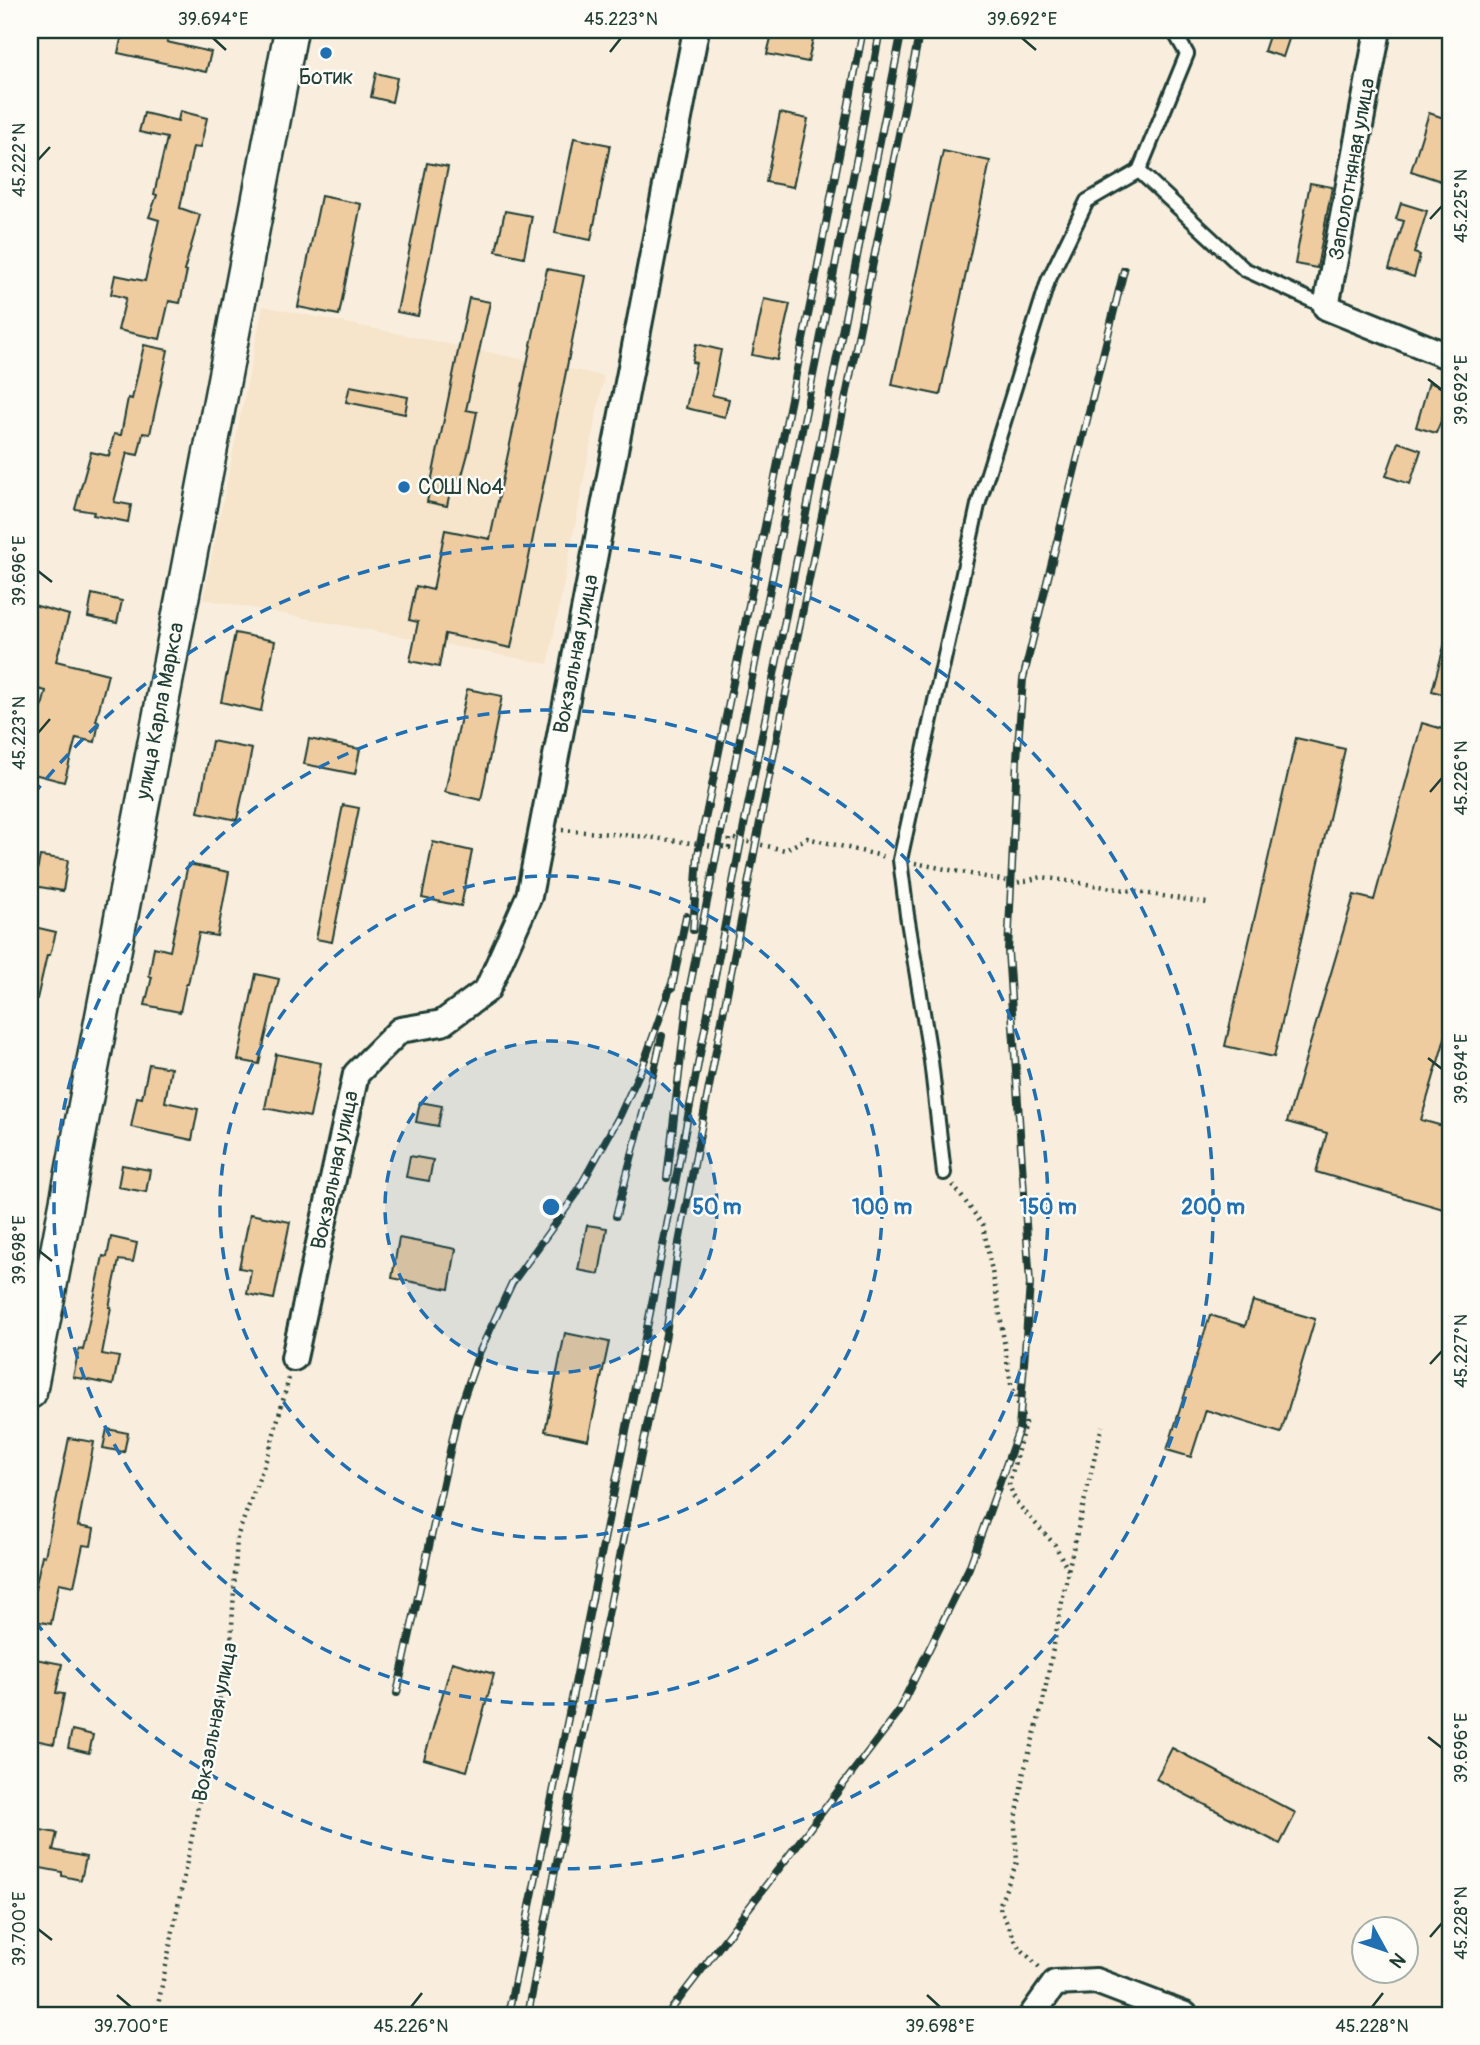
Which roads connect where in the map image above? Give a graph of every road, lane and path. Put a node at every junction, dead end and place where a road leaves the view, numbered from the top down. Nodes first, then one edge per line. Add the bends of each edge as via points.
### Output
1 (291, 30) edge
2 (696, 30) edge
3 (1173, 30) edge
4 (1378, 30) edge
5 (1139, 172) junction
6 (1326, 307) junction
7 (1450, 357) edge
8 (542, 828) junction
9 (900, 860) junction
10 (1207, 902) dead end
11 (944, 1173) joint
12 (294, 1358) joint
13 (30, 1392) edge
14 (1102, 1426) dead end
15 (1068, 1571) junction
16 (1055, 1983) junction
17 (156, 2015) edge
18 (1032, 2015) edge
19 (1185, 2015) edge

1 - 13 street, улица Карла Маркса
2 - 8 street, Вокзальная улица
3 - 5 lane via 1187,54
4 - 6 street, Заполотняная улица
5 - 6 lane via 1244,270
5 - 9 lane via 1087,201 1048,281 978,505
6 - 7 street
8 - 9 path via 729,848 730,838 785,850 807,838
8 - 12 street, Вокзальная улица via 529,896 487,990 442,1023 400,1030 356,1074
9 - 10 path via 1016,883 1042,877
9 - 11 lane
11 - 15 path via 983,1225 1010,1381 1025,1423 1009,1485 1016,1502 1055,1545
12 - 17 path, Вокзальная улица via 269,1452 237,1537 231,1643
14 - 15 path
15 - 16 path via 1042,1706 1023,1775 1015,1827 1017,1862 999,1906 1018,1946
16 - 18 street
16 - 19 street via 1096,1981

